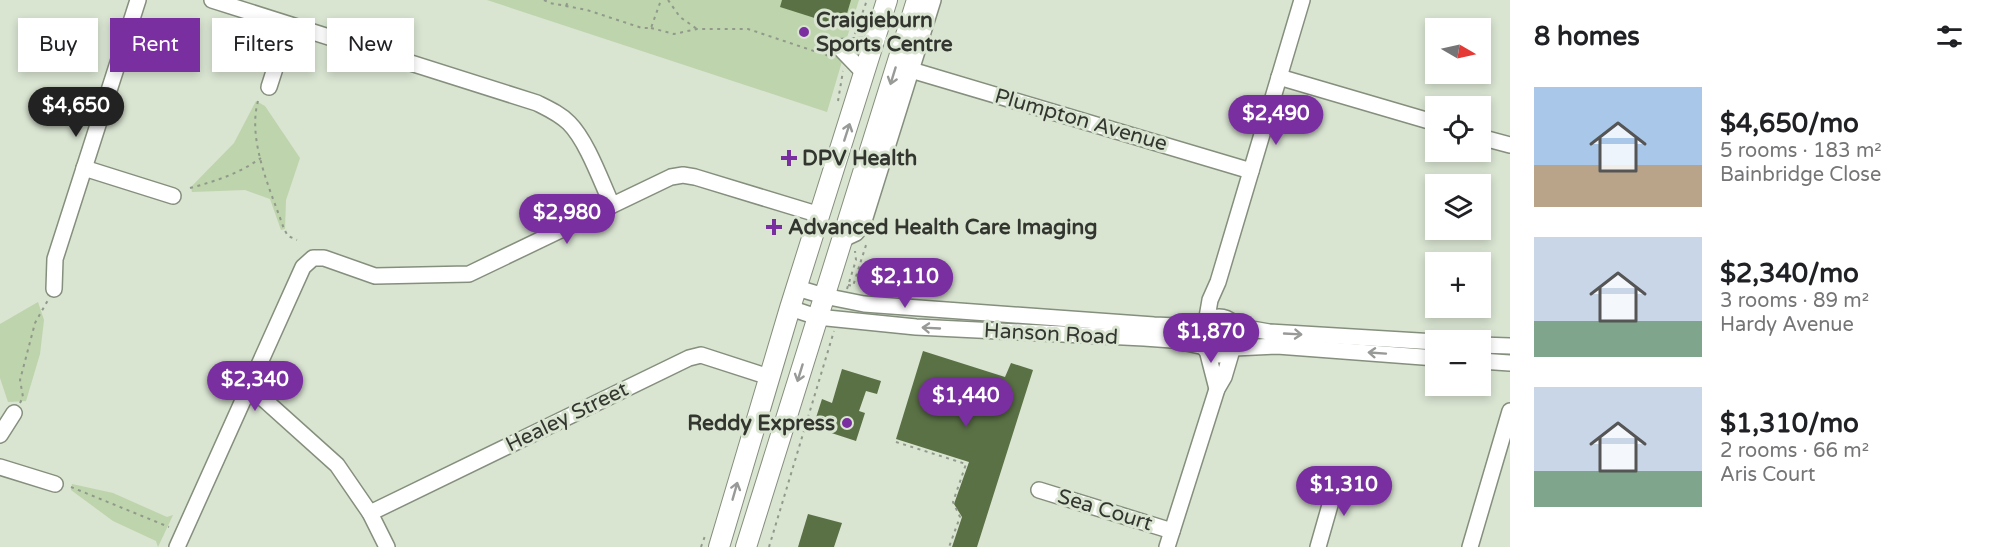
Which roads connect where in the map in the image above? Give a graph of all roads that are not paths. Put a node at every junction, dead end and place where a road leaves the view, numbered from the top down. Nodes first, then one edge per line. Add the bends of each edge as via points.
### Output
1 (138, 0) edge
2 (212, 0) edge
3 (887, 0) edge
4 (917, 0) edge
5 (933, 0) edge
6 (1302, 0) edge
7 (267, 18) edge
8 (315, 33) edge
9 (874, 45) junction
10 (911, 70) junction
11 (274, 72) edge
12 (865, 74) junction
13 (1279, 77) junction
14 (269, 87) dead end
15 (1425, 120) edge
16 (1491, 140) edge
17 (1510, 145) edge
18 (84, 168) junction
19 (1251, 171) junction
20 (173, 196) dead end
21 (612, 205) junction
22 (820, 215) junction
23 (847, 237) junction
24 (1218, 282) junction
25 (797, 288) junction
26 (54, 289) road end
27 (824, 296) junction
28 (790, 308) junction
29 (818, 317) junction
30 (1231, 322) junction
31 (1205, 324) junction
32 (1425, 341) edge
33 (1491, 345) edge
34 (1510, 346) edge
35 (1206, 349) junction
36 (1233, 349) junction
37 (1425, 356) edge
38 (1491, 362) edge
39 (1510, 363) edge
40 (769, 377) junction
41 (249, 386) junction
42 (1217, 389) junction
43 (1510, 411) edge
44 (14, 413) road end
45 (0, 435) edge
46 (0, 467) edge
47 (1338, 477) dead end
48 (63, 486) road end
49 (1039, 490) dead end
50 (369, 513) junction
51 (1172, 531) junction
52 (711, 545) edge
53 (177, 547) edge
54 (387, 547) edge
55 (746, 547) edge
56 (1167, 547) edge
57 (1318, 547) edge
58 (1470, 547) edge

1 - 18 street
2 - 7 street
3 - 9 main road
4 -> 23 main road
5 - 10 street
6 - 13 street
8 - 21 street via 553,111 578,134
9 - 12 main road
9 - 12 street via 848,55
10 - 19 street, Plumpton Avenue
10 - 23 street via 863,224
11 - 14 street
22 -> 12 main road
13 - 15 street
13 - 19 street
16 - 17 street
18 - 20 street
18 - 26 street via 55,259
19 - 24 street
21 - 22 street via 683,175
21 - 41 street via 469,274 375,276 324,258 313,258 303,267
22 - 25 main road
23 - 27 main road
24 - 30 street
24 - 31 street
25 - 27 street, Hanson Road
25 - 28 main road
27 - 29 main road
27 - 31 street, Hanson Road via 891,306 1154,325
28 - 29 street, Hanson Road
28 - 40 main road
35 -> 29 street, Hanson Road via 1172,340 916,327
29 -> 55 main road
30 - 31 street via 1216,318
30 -> 32 street via 1269,332
30 - 36 street via 1238,334
31 - 35 street via 1201,338
33 - 34 street
35 - 36 street via 1217,355
35 - 42 street
37 -> 36 street via 1276,346
36 - 42 street
38 - 39 street
40 - 50 street, Healey Street via 710,357 689,358
52 -> 40 main road
41 - 50 street via 337,465
41 - 53 street
42 - 51 street
43 - 58 street
44 - 45 street
46 - 48 street
47 - 57 street
49 - 51 street, Sea Court
50 - 54 street
51 - 56 street

